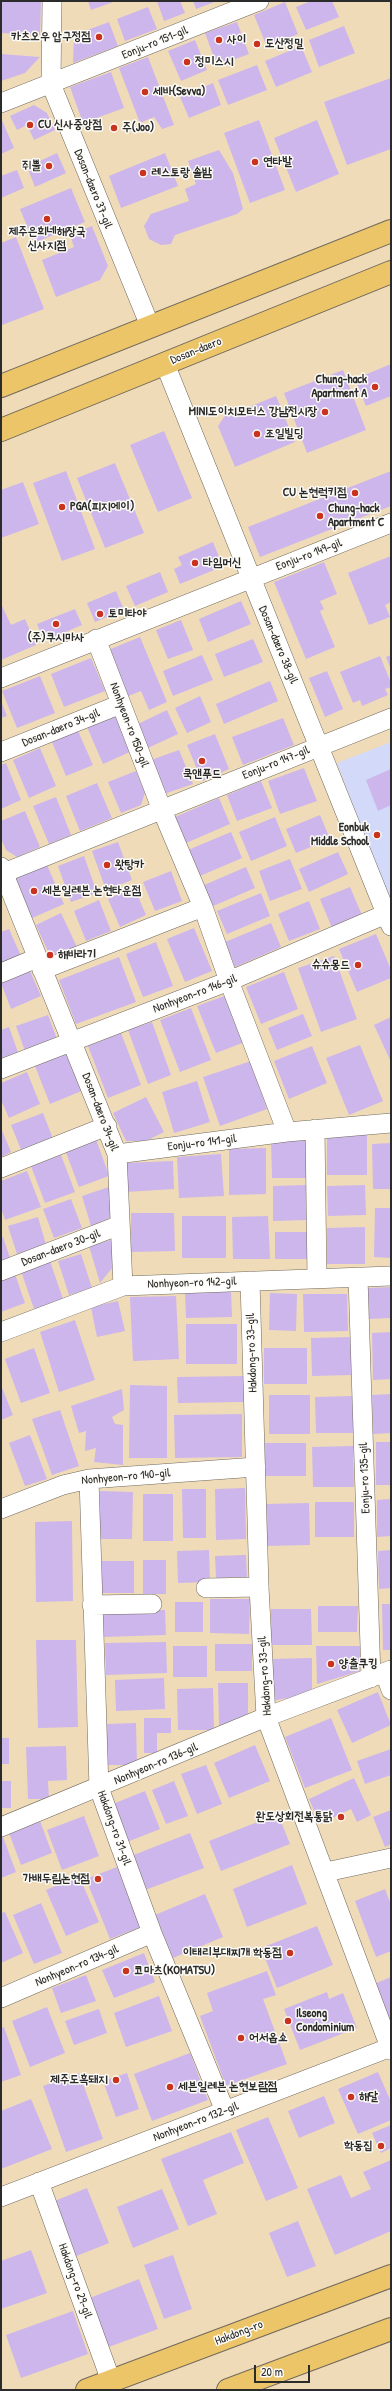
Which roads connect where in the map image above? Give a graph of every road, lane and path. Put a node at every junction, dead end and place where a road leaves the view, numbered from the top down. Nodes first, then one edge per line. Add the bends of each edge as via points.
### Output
1 (52, 1) edge
2 (259, 1) edge
3 (50, 84) junction
4 (1, 103) edge
5 (391, 231) edge
6 (391, 272) edge
7 (150, 326) junction
8 (165, 364) junction
9 (1, 386) edge
10 (1, 430) edge
11 (391, 523) edge
12 (250, 578) junction
13 (96, 639) junction
14 (1, 678) edge
15 (121, 704) junction
16 (391, 718) edge
17 (320, 745) junction
18 (1, 752) edge
19 (162, 810) junction
20 (2, 871) edge
21 (203, 907) junction
22 (389, 920) edge
23 (40, 964) junction
24 (1, 973) edge
25 (228, 981) junction
26 (73, 1041) junction
27 (1, 1069) edge
28 (391, 1123) edge
29 (107, 1126) junction
30 (315, 1129) junction
31 (287, 1132) junction
32 (117, 1154) junction
33 (1, 1168) edge
34 (120, 1225) junction
35 (1, 1271) edge
36 (391, 1276) edge
37 (358, 1277) junction
38 (317, 1278) junction
39 (250, 1281) junction
40 (123, 1286) junction
41 (1, 1332) edge
42 (256, 1467) junction
43 (89, 1479) junction
44 (1, 1509) edge
45 (258, 1587) junction
46 (206, 1588) dead end
47 (152, 1604) dead end
48 (92, 1605) junction
49 (384, 1678) edge
50 (266, 1717) junction
51 (99, 1788) junction
52 (1, 1827) edge
53 (391, 1858) edge
54 (326, 1872) junction
55 (152, 1933) junction
56 (1, 1998) edge
57 (391, 2048) edge
58 (225, 2111) junction
59 (39, 2182) junction
60 (1, 2197) edge
61 (391, 2276) edge
62 (391, 2329) edge
63 (111, 2381) junction
64 (87, 2390) edge
65 (228, 2390) edge

1 - 3 street, Dosan-daero 37-gil
2 - 3 street, Eonju-ro 151-gil
3 - 4 street, Eonju-ro 151-gil
3 - 7 street, Dosan-daero 37-gil
5 - 7 main road
6 - 8 main road, Dosan-daero
7 - 9 main road
8 - 10 main road, Dosan-daero
8 - 12 street, Dosan-daero 38-gil
11 - 12 street, Eonju-ro 149-gil
12 - 13 street
12 - 17 street, Dosan-daero 38-gil
13 - 14 street
13 - 15 street, Nonhyeon-ro 150-gil
15 - 18 street, Dosan-daero 34-gil
15 - 19 street, Nonhyeon-ro 150-gil
16 - 17 street, Eonju-ro 147-gil
17 - 19 street, Eonju-ro 147-gil
17 - 22 street, Dosan-daero 38-gil
19 - 20 street, Eonju-ro 147-gil
19 - 21 street
20 - 23 street, Dosan-daero 34-gil
21 - 23 street
21 - 25 street
22 - 25 street, Nonhyeon-ro 146-gil
23 - 24 street
23 - 26 street, Dosan-daero 34-gil
25 - 26 street, Nonhyeon-ro 146-gil
25 - 31 street
26 - 27 street, Nonhyeon-ro 146-gil
26 - 29 street, Dosan-daero 34-gil
28 - 30 street, Eonju-ro 141-gil
29 - 32 street, Dosan-daero 34-gil
29 - 33 street
30 - 31 street, Eonju-ro 141-gil
30 - 38 street
31 - 32 street, Eonju-ro 141-gil
32 - 34 street, Dosan-daero 34-gil
34 - 35 street, Dosan-daero 30-gil
34 - 40 street, Dosan-daero 34-gil
36 - 37 street, Nonhyeon-ro 142-gil
37 - 38 street, Nonhyeon-ro 142-gil
37 - 49 street, Eonju-ro 135-gil
38 - 39 street, Nonhyeon-ro 142-gil
39 - 40 street, Nonhyeon-ro 142-gil
39 - 42 street, Hakdong-ro 33-gil
40 - 41 street, Nonhyeon-ro 142-gil
42 - 43 street, Nonhyeon-ro 140-gil
42 - 45 street, Hakdong-ro 33-gil
43 - 44 street, Nonhyeon-ro 140-gil via 63,1485
43 - 48 street, Hakdong-ro 31-gil
45 - 46 street
45 - 50 street, Hakdong-ro 33-gil
47 - 48 street
48 - 51 street, Hakdong-ro 31-gil
49 - 50 street, Eonju-ro 135-gil
50 - 51 street, Nonhyeon-ro 136-gil
50 - 54 street, Hakdong-ro 33-gil
51 - 52 street, Nonhyeon-ro 136-gil
51 - 55 street, Hakdong-ro 31-gil
53 - 54 street
54 - 57 street, Hakdong-ro 33-gil
55 - 56 street, Nonhyeon-ro 134-gil
55 - 58 street, Hakdong-ro 31-gil
57 - 58 street, Nonhyeon-ro 132-gil
58 - 59 street, Nonhyeon-ro 132-gil
59 - 60 street, Nonhyeon-ro 132-gil
59 - 63 street, Hakdong-ro 29-gil
61 - 63 main road, Hakdong-ro
62 - 65 main road
63 - 64 main road, Hakdong-ro

